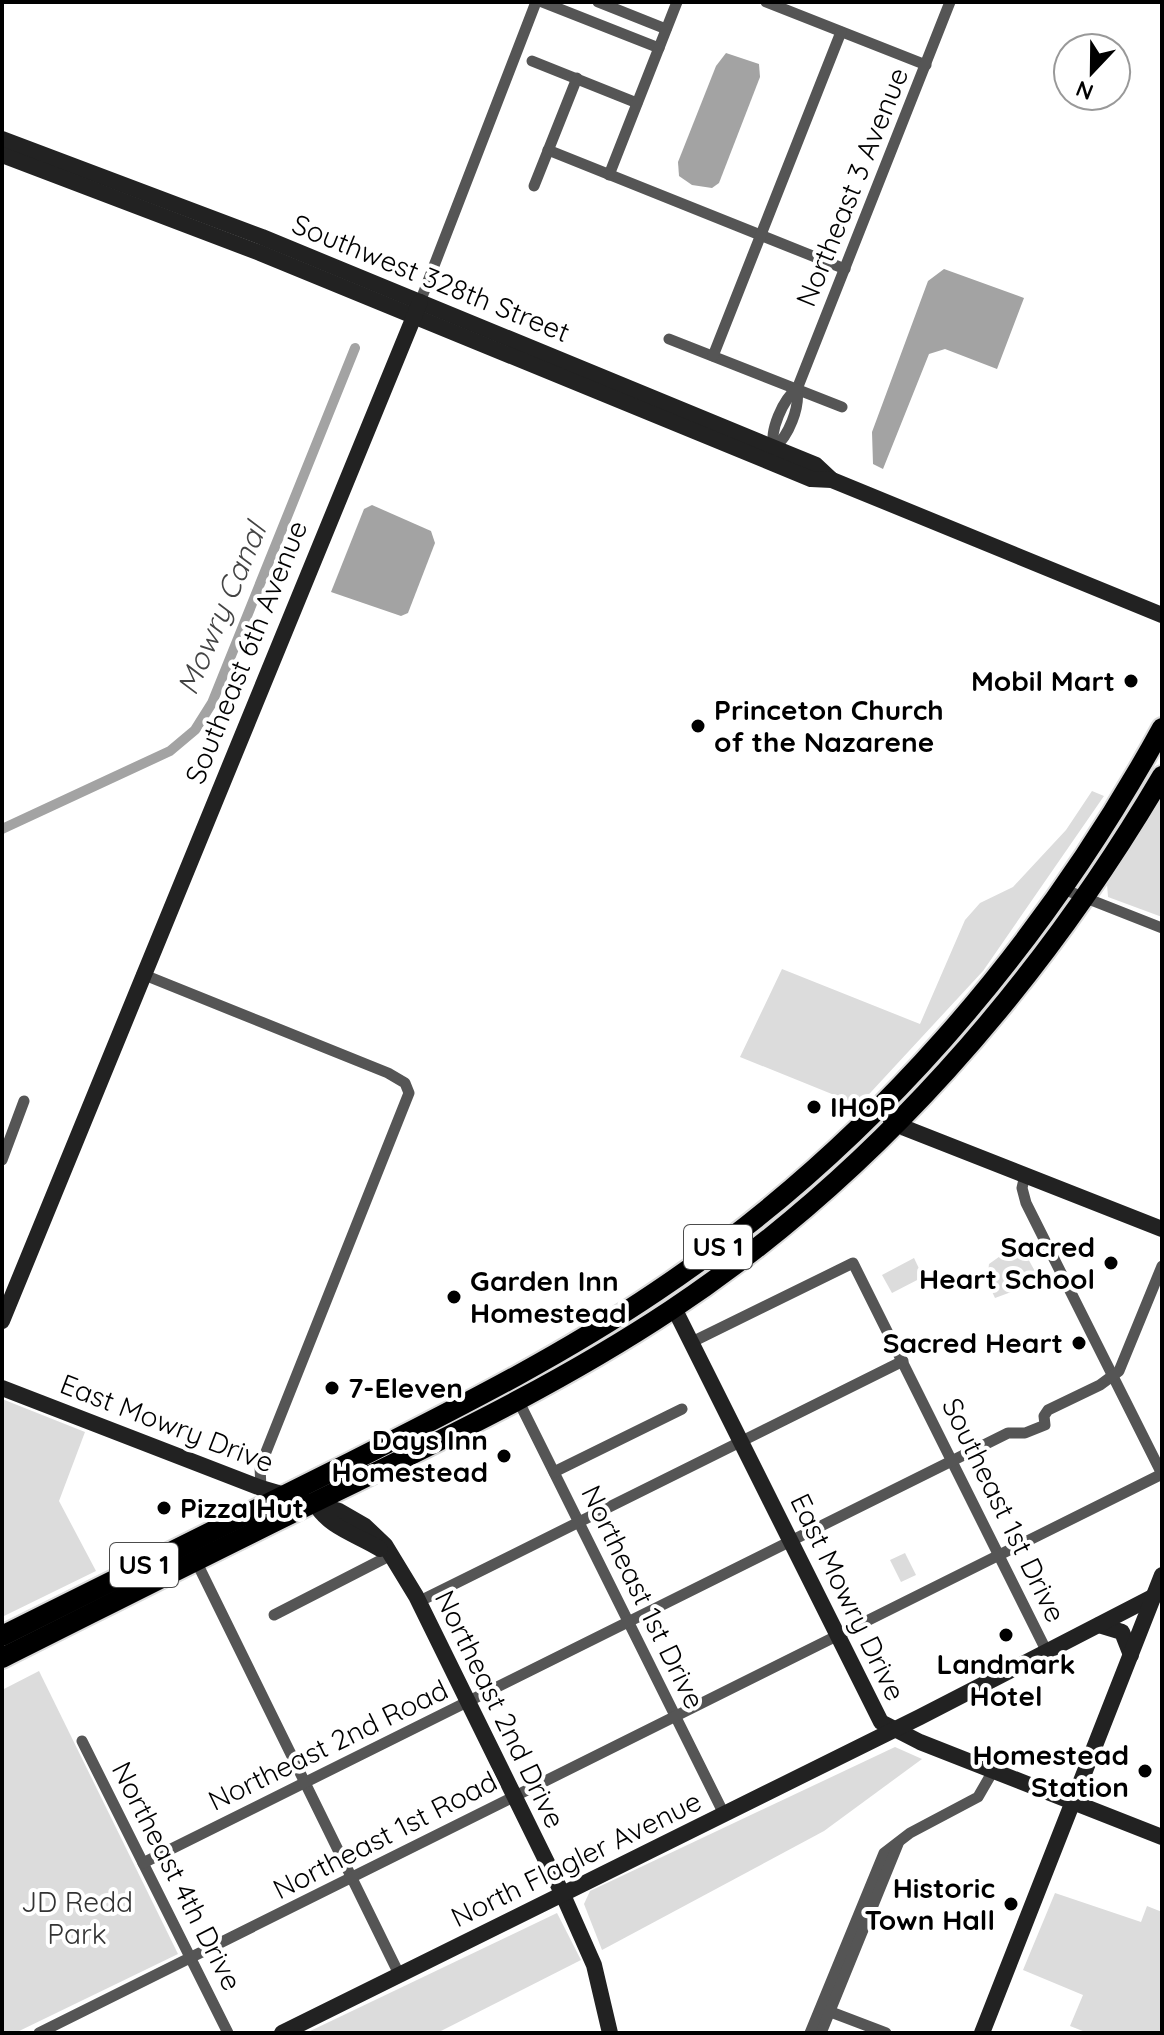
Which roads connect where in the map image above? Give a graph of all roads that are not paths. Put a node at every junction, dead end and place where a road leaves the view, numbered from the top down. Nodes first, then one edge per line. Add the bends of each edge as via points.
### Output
1 (536, 2) edge
2 (542, 2) edge
3 (598, 2) edge
4 (677, 2) edge
5 (766, 2) edge
6 (950, 2) edge
7 (641, 20) junction
8 (666, 29) junction
9 (841, 32) junction
10 (634, 38) junction
11 (659, 48) junction
12 (532, 61) dead end
13 (926, 65) junction
14 (577, 78) junction
15 (637, 103) junction
16 (2, 139) edge
17 (548, 150) junction
18 (2, 155) edge
19 (609, 175) junction
20 (534, 186) dead end
21 (761, 235) junction
22 (845, 269) junction
23 (417, 309) junction
24 (669, 339) dead end
25 (713, 356) junction
26 (797, 389) junction
27 (842, 407) dead end
28 (774, 448) junction
29 (832, 480) junction
30 (1162, 615) edge
31 (1162, 728) edge
32 (1162, 776) edge
33 (1063, 889) junction
34 (1085, 897) junction
35 (1162, 928) edge
36 (142, 974) junction
37 (24, 1101) dead end
38 (878, 1107) junction
39 (2, 1116) edge
40 (17, 1122) junction
41 (896, 1123) junction
42 (2, 1160) edge
43 (1025, 1175) junction
44 (746, 1225) junction
45 (1162, 1229) edge
46 (1162, 1266) edge
47 (654, 1293) junction
48 (674, 1308) junction
49 (2, 1321) edge
50 (692, 1342) junction
51 (903, 1361) junction
52 (575, 1370) junction
53 (1112, 1378) junction
54 (2, 1388) edge
55 (519, 1402) junction
56 (682, 1409) dead end
57 (742, 1441) junction
58 (952, 1460) junction
59 (260, 1467) junction
60 (554, 1472) junction
61 (1162, 1474) edge
62 (241, 1480) junction
63 (261, 1488) junction
64 (286, 1495) junction
65 (315, 1503) junction
66 (579, 1522) junction
67 (790, 1540) junction
68 (999, 1554) junction
69 (384, 1556) junction
70 (196, 1561) junction
71 (1162, 1575) edge
72 (1158, 1594) edge
73 (418, 1602) junction
74 (274, 1615) dead end
75 (629, 1622) junction
76 (1099, 1625) junction
77 (2, 1636) edge
78 (837, 1636) junction
79 (1046, 1650) junction
80 (1131, 1655) junction
81 (2, 1658) edge
82 (468, 1703) junction
83 (675, 1716) junction
84 (893, 1730) junction
85 (82, 1741) dead end
86 (993, 1771) junction
87 (305, 1784) junction
88 (515, 1796) junction
89 (1073, 1803) junction
90 (724, 1814) junction
91 (1162, 1837) edge
92 (143, 1863) junction
93 (353, 1878) junction
94 (563, 1895) junction
95 (191, 1958) junction
96 (400, 1976) junction
97 (825, 2009) junction
98 (39, 2033) edge
99 (228, 2033) edge
100 (282, 2033) edge
101 (610, 2033) edge
102 (810, 2033) edge
103 (821, 2033) edge
104 (886, 2033) edge
105 (982, 2033) edge

1 - 23 street, Southeast 6th Avenue
2 - 10 street
3 - 7 street
4 - 8 street
5 - 9 street
6 - 13 street, Northeast 3 Avenue
7 - 8 street
7 - 10 street
8 - 11 street
9 - 13 street
9 - 21 street
10 - 11 street
11 - 15 street
12 - 14 street
13 - 22 street, Northeast 3 Avenue
14 - 15 street
14 - 17 street
15 - 19 street
16 - 23 street, Southwest 328th Street
17 - 19 street
17 - 20 street
18 - 23 street, Southwest 328th Street
19 - 21 street
21 - 22 street
21 - 25 street
22 - 26 street, Northeast 3 Avenue
23 - 28 street, Southwest 328th Street
23 - 29 street, Southwest 328th Street via 811,479
23 - 36 street, Southeast 6th Avenue
24 - 25 street
25 - 26 street
26 - 27 street
26 - 28 street, Northeast 3 Avenue via 788,395 789,409 771,438
28 - 29 street, Southwest 328th Street via 816,465
29 - 30 street, Southwest 328th Street
31 - 33 highway, US 1
32 - 34 highway, US 1
33 - 34 street
33 - 38 highway, US 1 via 974,1005
34 - 35 street
34 - 41 highway, US 1 via 996,1014
36 - 49 street, Southeast 6th Avenue
36 - 59 street via 388,1073 405,1083 409,1093
37 - 40 street
38 - 41 street
38 - 44 highway, US 1
39 - 40 street
40 - 42 street
41 - 43 street
41 - 48 highway, US 1 via 789,1220
43 - 45 street
43 - 53 street via 1026,1203
44 - 47 highway, US 1
44 - 48 highway via 736,1246 680,1289
46 - 53 street via 1123,1364
47 - 52 highway via 649,1308 585,1349
47 - 64 highway, US 1 via 508,1382
48 - 50 street, East Mowry Drive
48 - 52 highway, US 1
50 - 51 street, Southeast 1st Drive via 853,1263
50 - 57 street, East Mowry Drive
51 - 57 street
51 - 58 street, Southeast 1st Drive
52 - 55 highway, US 1
53 - 58 street, Northeast 2nd Road via 1048,1410 1045,1425 1008,1433
53 - 61 street
54 - 62 street, East Mowry Drive
55 - 60 street, Northeast 1st Drive
55 - 65 highway, US 1
56 - 60 street
57 - 66 street
57 - 67 street, East Mowry Drive
58 - 67 street, Northeast 2nd Road
58 - 68 street, Southeast 1st Drive
59 - 62 street
59 - 63 street
60 - 66 street, Northeast 1st Drive
61 - 68 street, Northeast 1st Road
62 - 63 street, East Mowry Drive
63 - 64 street, East Mowry Drive
64 - 65 street, East Mowry Drive
64 - 77 highway, US 1
65 - 69 street via 320,1514
65 - 70 highway, US 1
66 - 73 street
66 - 75 street, Northeast 1st Drive
67 - 75 street, Northeast 2nd Road
67 - 78 street, East Mowry Drive
68 - 78 street, Northeast 1st Road
68 - 79 street, Southeast 1st Drive
69 - 73 street, Northeast 2nd Drive
69 - 74 street
70 - 81 highway, US 1
70 - 87 street
71 - 72 street
72 - 76 street, North Flagler Avenue
72 - 80 street
73 - 82 street, Northeast 2nd Drive
75 - 82 street, Northeast 2nd Road
75 - 83 street, Northeast 1st Drive
76 - 79 street, North Flagler Avenue
76 - 80 street via 1122,1632
78 - 83 street, Northeast 1st Road
78 - 84 street, East Mowry Drive via 878,1718
79 - 84 street, North Flagler Avenue
80 - 89 street
82 - 87 street, Northeast 2nd Road
82 - 88 street, Northeast 2nd Drive
83 - 88 street, Northeast 1st Road
83 - 90 street, Northeast 1st Drive
84 - 86 street, East Mowry Drive
84 - 90 street, North Flagler Avenue
85 - 92 street, Northeast 4th Drive
86 - 89 street, East Mowry Drive
86 - 97 street via 978,1797 900,1840
87 - 92 street, Northeast 2nd Road
87 - 93 street
88 - 93 street, Northeast 1st Road
88 - 94 street, Northeast 2nd Drive
89 - 91 street, East Mowry Drive
89 - 105 street
90 - 94 street, North Flagler Avenue
92 - 95 street, Northeast 4th Drive
93 - 95 street, Northeast 1st Road
93 - 96 street
94 - 96 street, North Flagler Avenue
94 - 101 street, Northeast 2nd Drive via 597,1974
95 - 98 street, Northeast 1st Road
95 - 99 street, Northeast 4th Drive
96 - 100 street, North Flagler Avenue
97 - 102 street
97 - 103 street
97 - 104 street

